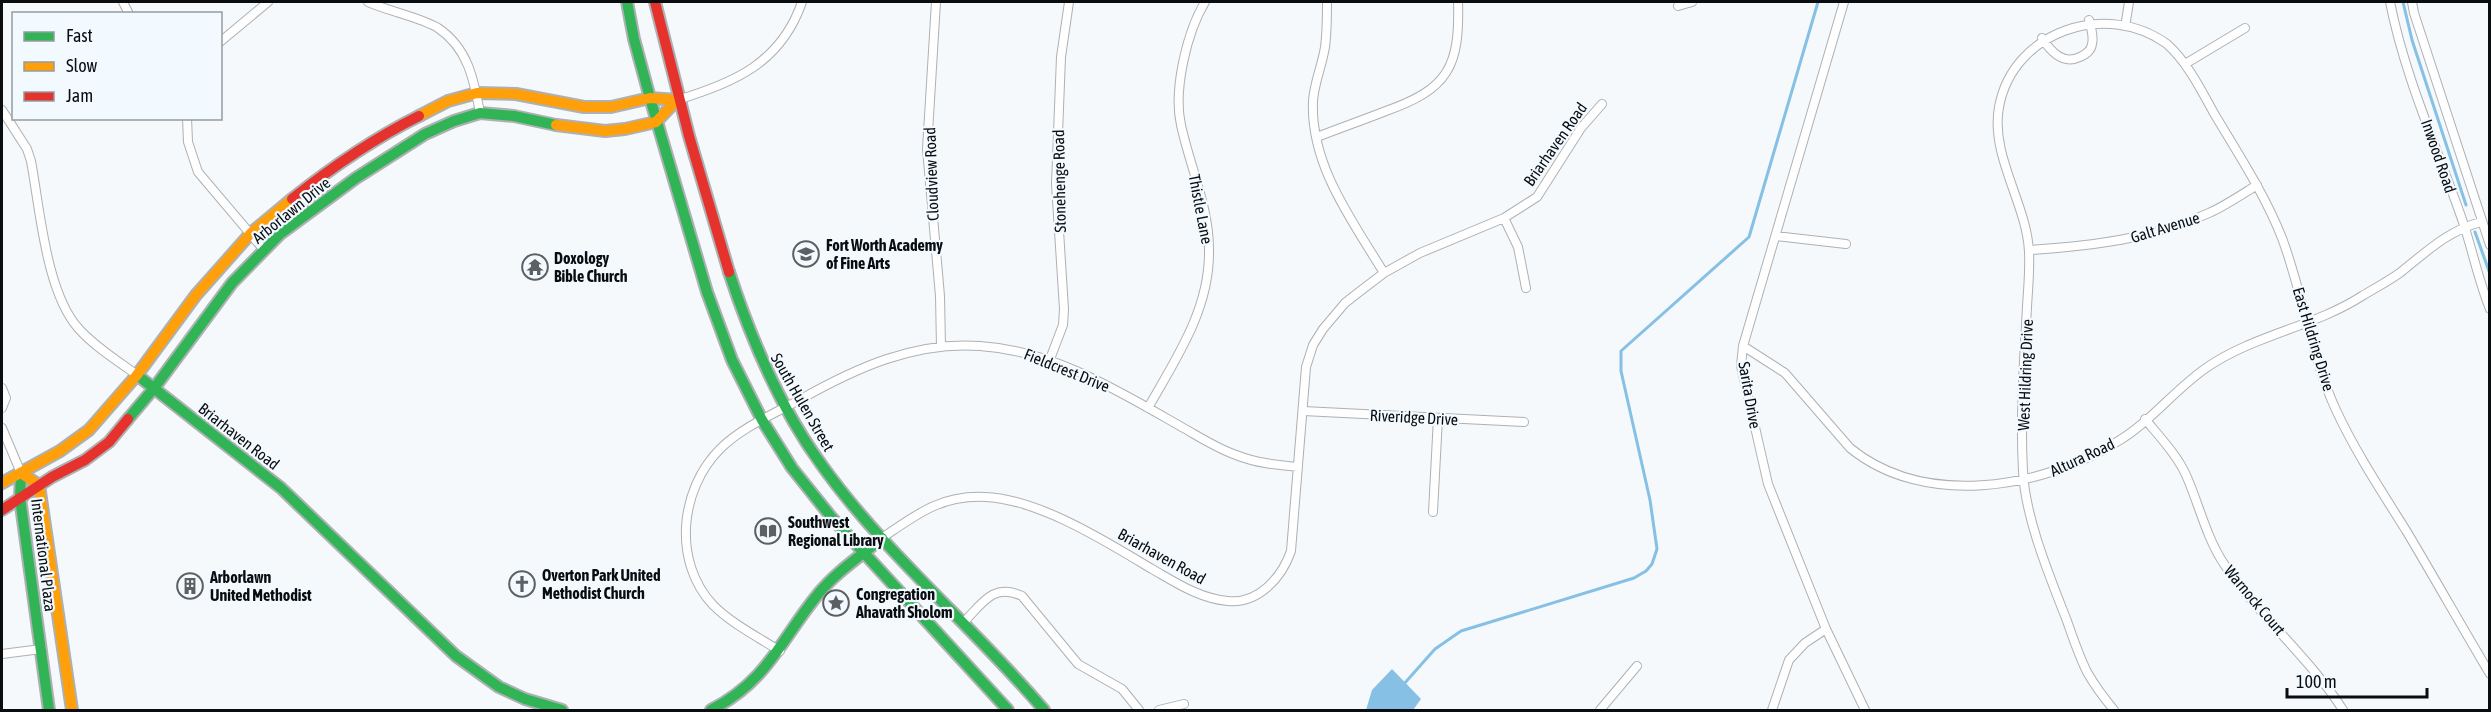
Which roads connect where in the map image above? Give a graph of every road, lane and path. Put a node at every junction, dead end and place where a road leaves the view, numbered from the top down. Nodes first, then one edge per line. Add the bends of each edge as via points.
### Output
1 (268, 2) edge
2 (368, 2) edge
3 (627, 2) edge
4 (655, 2) edge
5 (802, 2) edge
6 (936, 2) edge
7 (1069, 2) edge
8 (1205, 2) edge
9 (1327, 2) edge
10 (1458, 2) edge
11 (1692, 2) edge
12 (1841, 2) edge
13 (2129, 2) edge
14 (2390, 2) edge
15 (2412, 2) edge
16 (1678, 6) dead end
17 (2090, 20) junction
18 (2126, 21) junction
19 (2245, 28) dead end
20 (2042, 38) junction
21 (222, 40) edge
22 (2185, 64) junction
23 (477, 93) junction
24 (650, 98) junction
25 (677, 100) junction
26 (1602, 104) dead end
27 (2, 110) edge
28 (480, 113) junction
29 (187, 120) edge
30 (656, 122) junction
31 (1317, 136) junction
32 (2257, 186) junction
33 (1504, 218) junction
34 (2481, 222) junction
35 (2464, 226) junction
36 (250, 233) junction
37 (1776, 236) junction
38 (1846, 244) dead end
39 (2490, 245) edge
40 (264, 250) junction
41 (2030, 250) junction
42 (1384, 273) junction
43 (1526, 288) dead end
44 (2490, 309) edge
45 (2307, 322) junction
46 (1743, 346) junction
47 (941, 347) junction
48 (1050, 359) junction
49 (137, 375) junction
50 (155, 387) junction
51 (2, 388) edge
52 (2, 408) edge
53 (785, 408) junction
54 (1148, 408) junction
55 (1303, 411) junction
56 (1438, 417) junction
57 (2145, 419) junction
58 (762, 420) junction
59 (1524, 422) dead end
60 (2, 428) edge
61 (1298, 466) junction
62 (21, 473) junction
63 (2024, 480) junction
64 (2, 483) edge
65 (39, 485) junction
66 (20, 498) junction
67 (2, 510) edge
68 (1434, 512) dead end
69 (882, 538) junction
70 (864, 553) junction
71 (965, 621) junction
72 (1826, 629) junction
73 (41, 649) junction
74 (780, 651) junction
75 (2, 654) edge
76 (1637, 666) dead end
77 (2490, 674) edge
78 (1184, 704) dead end
79 (49, 711) edge
80 (72, 711) edge
81 (562, 711) edge
82 (711, 711) edge
83 (1008, 711) edge
84 (1044, 711) edge
85 (1139, 711) edge
86 (1159, 711) edge
87 (1600, 711) edge
88 (1772, 711) edge
89 (1865, 711) edge
90 (2114, 711) edge
91 (2343, 711) edge

1 - 21 street
2 - 23 street via 437,27 462,51
3 - 24 main road
4 - 25 main road, South Hulen Street
5 - 25 street, Arborlawn Drive via 783,37 760,63 722,85
6 - 47 street, Cloudview Road via 927,148
7 - 48 street, Stonehenge Road via 1061,57 1056,184 1064,309
8 - 54 street, Thistle Lane via 1188,44 1179,101 1180,123 1205,214 1209,253 1205,291 1191,332
9 - 31 street via 1325,49 1313,100
10 - 31 street via 1454,55 1445,75 1432,90 1414,101
11 - 16 street
12 - 37 street, Sarita Drive
13 - 18 street
14 - 35 street, Inwood Road via 2410,74
15 - 34 street, Inwood Road
17 - 18 street, West Hildring Drive
17 - 20 street, West Hildring Drive via 2077,21
17 - 20 street via 2092,43 2088,54 2074,60 2060,58
18 - 22 street, East Hildring Drive via 2164,41
19 - 22 street
20 - 41 street, West Hildring Drive via 2022,55 2011,72 1998,113 2000,142
22 - 32 street, East Hildring Drive
23 - 24 main road, Arborlawn Drive via 516,94 584,108 611,107
23 - 28 street
23 - 36 main road, Arborlawn Drive via 448,101 380,135
24 - 25 main road, Arborlawn Drive
24 - 30 main road
25 - 30 main road, Arborlawn Drive
25 - 53 main road, South Hulen Street via 736,297
26 - 33 street, Briarhaven Road via 1581,128 1537,197
27 - 49 street, Briarhaven Road via 32,161 47,251 62,303 86,336
28 - 30 main road, Arborlawn Drive via 605,131
28 - 40 main road, Arborlawn Drive via 425,134 393,154 329,197
29 - 36 street via 188,142 198,172
30 - 58 main road via 716,319
31 - 42 street via 1336,191
32 - 41 street, Galt Avenue via 2210,213 2140,237 2082,247
32 - 45 street, East Hildring Drive via 2282,239
33 - 42 street, Briarhaven Road via 1444,242
33 - 43 street via 1518,247
34 - 35 street, Altura Road
34 - 39 street, Inwood Road
35 - 44 street, Inwood Road
35 - 45 street, Altura Road via 2348,305
36 - 40 street
36 - 49 main road, Arborlawn Drive via 196,295
37 - 38 street
37 - 46 street, Sarita Drive
40 - 50 main road, Arborlawn Drive via 232,283
41 - 63 street, West Hildring Drive via 2022,407
42 - 55 street, Briarhaven Road via 1345,303 1313,345 1306,368
45 - 57 street, Altura Road via 2206,367
45 - 77 street, East Hildring Drive via 2343,424
46 - 63 street, Altura Road via 1785,373 1860,456 1921,481 1952,486
46 - 72 street, Sarita Drive via 1742,366 1767,484
47 - 48 street, Fieldcrest Drive via 1014,349
47 - 53 street, Fieldcrest Drive via 875,362
48 - 54 street, Fieldcrest Drive via 1103,382
49 - 50 main road, Briarhaven Road
49 - 62 main road, Arborlawn Drive via 89,430
50 - 65 main road, Arborlawn Drive via 109,442
50 - 81 main road, Briarhaven Road via 312,515 460,659 499,687
51 - 52 street via 6,398
53 - 58 street, Fieldcrest Drive
53 - 69 main road, South Hulen Street via 821,464
54 - 61 street, Fieldcrest Drive via 1237,456
55 - 56 street, Riveridge Drive
55 - 61 street, Briarhaven Road
56 - 59 street, Riveridge Drive
56 - 68 street
57 - 63 street, Altura Road via 2117,442 2089,457
57 - 91 street, Warnock Court via 2185,472 2223,563 2309,663
58 - 70 main road via 816,500
58 - 74 street, Fieldcrest Drive via 729,441 705,466 688,504 687,545 698,581 712,604
60 - 62 street
61 - 69 street, Briarhaven Road via 1291,551 1286,566 1268,587 1240,600 1228,602 1181,586 1091,533 1005,499 965,497 932,506
62 - 64 main road, Arborlawn Drive
62 - 65 main road, International Plaza
62 - 66 main road, International Plaza
63 - 90 street, West Hildring Drive via 2048,572 2085,669
65 - 66 main road, Arborlawn Drive
65 - 80 main road, International Plaza
66 - 67 main road, Arborlawn Drive
66 - 73 main road, International Plaza
69 - 70 main road, Briarhaven Road
69 - 71 main road, South Hulen Street
70 - 74 main road, Briarhaven Road via 818,594
70 - 83 main road
71 - 84 main road, South Hulen Street
71 - 85 street via 997,592 1009,590 1022,596 1078,664 1122,689
72 - 88 street via 1789,660
72 - 89 street, Sarita Drive
73 - 75 street
73 - 79 main road, International Plaza
74 - 82 main road, Briarhaven Road via 746,690
76 - 87 street
78 - 86 street

